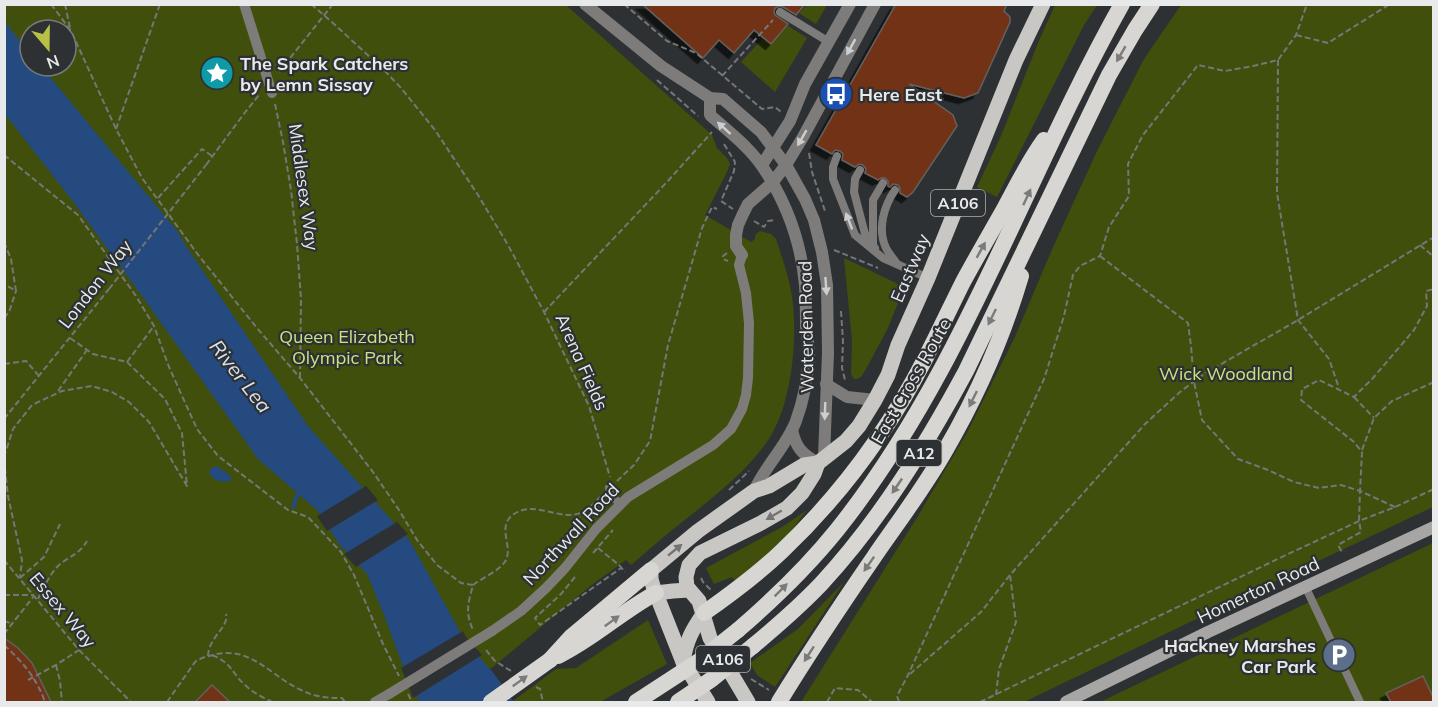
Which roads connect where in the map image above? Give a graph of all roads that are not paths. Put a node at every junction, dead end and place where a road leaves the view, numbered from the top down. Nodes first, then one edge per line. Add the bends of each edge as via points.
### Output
1 (244, 4) edge
2 (585, 4) edge
3 (850, 4) edge
4 (875, 4) edge
5 (1042, 4) edge
6 (1122, 4) edge
7 (1152, 4) edge
8 (780, 12) road end
9 (829, 42) junction
10 (272, 93) road end
11 (710, 98) junction
12 (1070, 106) junction
13 (772, 147) junction
14 (837, 156) dead end
15 (762, 165) junction
16 (786, 165) junction
17 (860, 170) dead end
18 (772, 183) junction
19 (883, 183) dead end
20 (895, 190) dead end
21 (1036, 226) junction
22 (873, 245) junction
23 (742, 255) joint
24 (883, 258) junction
25 (898, 265) junction
26 (928, 278) junction
27 (826, 384) junction
28 (875, 400) junction
29 (792, 430) junction
30 (821, 460) junction
31 (611, 487) road end
32 (754, 491) junction
33 (620, 504) junction
34 (1434, 527) edge
35 (651, 570) junction
36 (1306, 588) junction
37 (689, 590) junction
38 (656, 593) junction
39 (704, 613) junction
40 (550, 660) junction
41 (683, 662) junction
42 (375, 702) edge
43 (491, 702) edge
44 (636, 702) edge
45 (678, 702) edge
46 (708, 702) edge
47 (748, 702) edge
48 (779, 702) edge
49 (1066, 702) edge
50 (1360, 702) edge

1 - 10 street
2 - 11 street, Waterden Road via 644,53
3 - 9 street
4 -> 16 street, Northwall Road
5 - 26 main road, Eastway / A106
6 - 12 highway, East Cross Route / A12
7 -> 21 highway, A12 via 1109,75
8 - 9 lane
9 - 13 street via 790,121
11 - 13 street, Waterden Road via 723,99 761,132
15 -> 11 street, Waterden Road via 710,115
39 -> 12 highway, A12 via 782,552 819,514 876,442 1037,150
44 -> 12 highway, East Cross Route / A12, bridge via 738,630 837,531 919,410 972,312
13 - 15 street
13 - 16 street, Waterden Road
24 -> 14 lane via 855,235 833,179
15 - 18 street, Waterden Road
16 - 18 street, Northwall Road
16 -> 27 street, Waterden Road via 810,209 822,252 827,285
17 - 22 lane via 854,192 865,234
18 - 23 street, Northwall Road via 748,204 738,225 736,246
18 - 29 street, Waterden Road via 794,232 805,284 809,351 805,393
19 - 22 lane via 873,200
20 - 25 lane via 882,222 882,237
21 -> 45 highway, A12, bridge via 941,418 858,542 796,609
21 -> 48 highway, A12 via 1012,307 956,432 919,494
22 - 24 lane
23 - 33 street, Northwall Road via 739,265 746,293 749,348 746,395 738,416 718,441
24 - 25 lane
25 - 26 lane
26 - 28 main road, Eastway / A106
27 - 28 street via 847,397
27 -> 30 street, Waterden Road
28 - 30 main road, Eastway / A106 via 854,433
29 - 30 street via 801,451 807,457
29 - 32 street, Waterden Road
30 - 32 main road, Eastway / A106
30 -> 37 main road, Eastway / A106 via 811,480 787,508 694,559 686,577
31 - 33 lane via 612,496
35 -> 32 main road, Eastway / A106
33 - 42 street, Northwall Road, bridge via 565,568 521,610
34 - 36 main road, Homerton Road
35 - 38 main road, A106
35 - 40 highway via 571,637
36 - 49 main road, Homerton Road
36 - 50 lane
37 - 38 main road
37 - 39 main road, A106
40 -> 38 highway via 578,646
38 - 41 main road, A106
39 - 41 main road, A106 via 694,626
39 - 47 main road, A106 via 710,638
43 -> 40 highway, bridge
41 - 46 main road, A106

